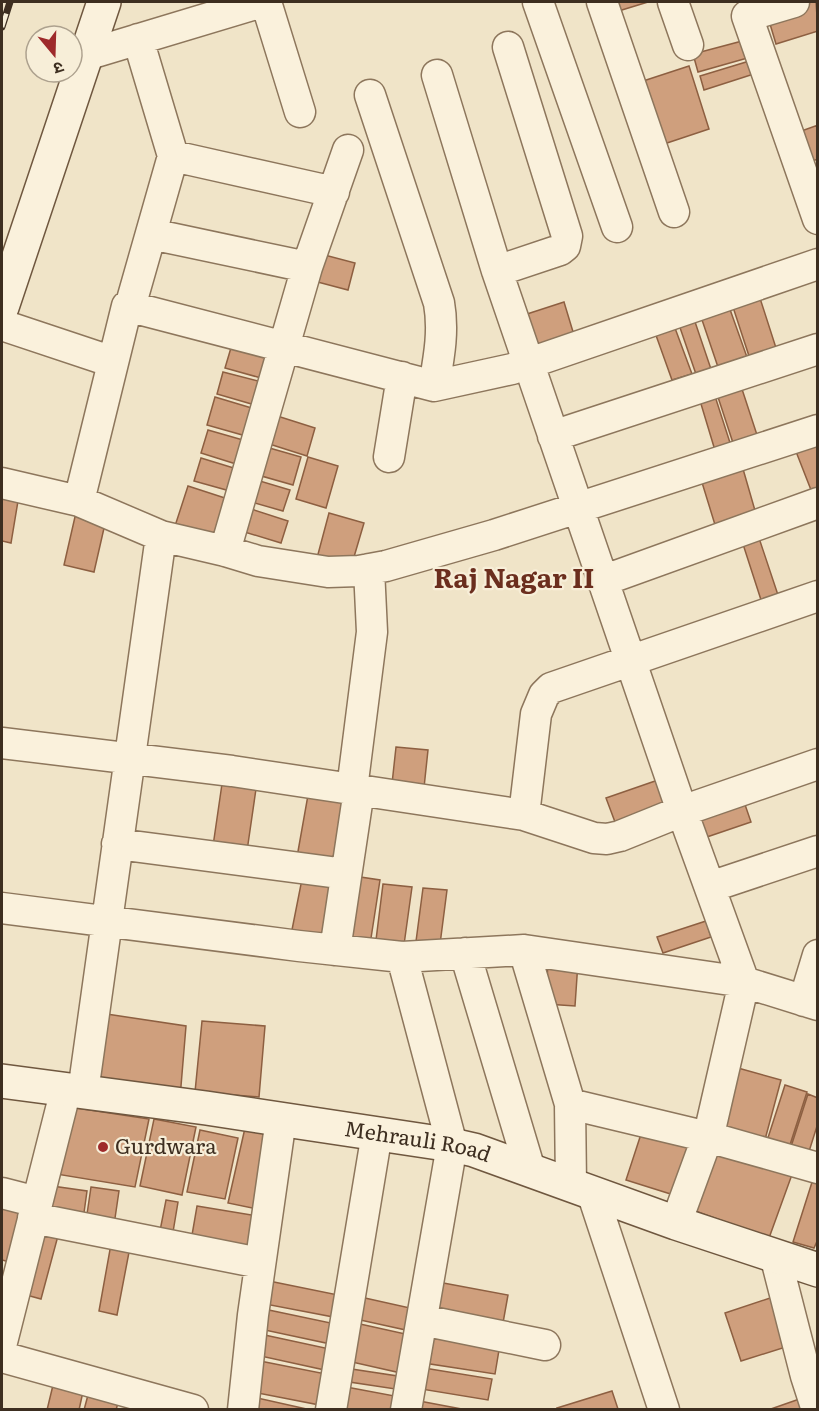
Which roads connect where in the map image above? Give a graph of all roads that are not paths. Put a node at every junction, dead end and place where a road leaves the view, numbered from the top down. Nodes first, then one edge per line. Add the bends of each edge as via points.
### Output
1 (104, 2) edge
2 (264, 2) edge
3 (538, 2) edge
4 (602, 2) edge
5 (673, 2) edge
6 (794, 2) edge
7 (744, 9) edge
8 (138, 39) junction
9 (688, 45) dead end
10 (508, 47) dead end
11 (86, 55) junction
12 (437, 75) dead end
13 (370, 95) dead end
14 (300, 112) dead end
15 (348, 150) dead end
16 (173, 156) junction
17 (809, 166) edge
18 (334, 192) junction
19 (674, 212) dead end
20 (818, 219) edge
21 (617, 227) dead end
22 (151, 234) junction
23 (818, 264) edge
24 (307, 267) junction
25 (497, 271) junction
26 (130, 307) junction
27 (2, 308) edge
28 (2, 325) edge
29 (283, 346) junction
30 (818, 349) edge
31 (113, 362) junction
32 (528, 364) junction
33 (402, 377) junction
34 (434, 386) junction
35 (818, 430) edge
36 (553, 436) junction
37 (389, 457) dead end
38 (2, 483) edge
39 (79, 501) junction
40 (818, 504) edge
41 (578, 507) junction
42 (161, 536) junction
43 (225, 551) junction
44 (369, 569) junction
45 (602, 581) junction
46 (818, 596) edge
47 (630, 660) junction
48 (2, 743) edge
49 (129, 759) junction
50 (818, 764) edge
51 (356, 790) junction
52 (682, 811) junction
53 (524, 815) junction
54 (117, 844) junction
55 (818, 851) edge
56 (346, 874) junction
57 (710, 887) junction
58 (2, 908) edge
59 (106, 921) junction
60 (335, 950) junction
61 (524, 950) junction
62 (465, 953) junction
63 (818, 955) edge
64 (402, 957) junction
65 (744, 982) junction
66 (811, 1003) edge
67 (2, 1081) edge
68 (74, 1090) junction
69 (570, 1104) junction
70 (281, 1119) junction
71 (377, 1133) junction
72 (708, 1137) junction
73 (452, 1144) junction
74 (818, 1168) edge
75 (531, 1170) junction
76 (581, 1188) junction
77 (2, 1193) edge
78 (35, 1210) junction
79 (676, 1223) junction
80 (775, 1256) junction
81 (260, 1263) junction
82 (818, 1270) edge
83 (422, 1320) junction
84 (2, 1342) edge
85 (546, 1345) dead end
86 (2, 1357) edge
87 (193, 1410) edge
88 (243, 1410) edge
89 (331, 1410) edge
90 (406, 1410) edge
91 (664, 1410) edge
92 (817, 1410) edge

1 - 11 street
2 - 8 street
2 - 14 street
3 - 21 street
4 - 19 street
5 - 9 street
6 - 7 street
7 - 17 street
8 - 11 street
8 - 16 street
10 - 25 street via 567,236 560,250
11 - 27 street
12 - 25 street
13 - 34 street via 439,303 442,339
15 - 18 street
16 - 18 street
16 - 22 street
17 - 20 street
18 - 24 street
22 - 24 street
22 - 26 street
23 - 32 street
24 - 29 street
25 - 32 street
26 - 29 street
26 - 31 street via 127,306
28 - 31 street
29 - 33 street
29 - 43 street
30 - 36 street
31 - 39 street
32 - 34 street
32 - 36 street
33 - 34 street
33 - 37 street
35 - 41 street
36 - 41 street
38 - 39 street
39 - 42 street
40 - 45 street
41 - 44 street
41 - 45 street
42 - 43 street
42 - 49 street
43 - 44 street via 258,561 328,572
44 - 51 street via 372,632
45 - 47 street
46 - 47 street
47 - 52 street
47 - 53 street via 562,683 544,695 536,714
48 - 49 street
49 - 51 street
49 - 54 street
50 - 52 street
51 - 53 street
51 - 56 street
52 - 53 street via 607,839
52 - 57 street
54 - 56 street
54 - 59 street
55 - 57 street
56 - 60 street
57 - 65 street
58 - 59 street
59 - 60 street
59 - 68 street
60 - 64 street
61 - 62 street
61 - 65 street
61 - 69 street
62 - 64 street
62 - 75 street
63 - 66 street
64 - 73 street
65 - 66 street
65 - 72 street
67 - 68 street, Mehrauli Road
68 - 70 street, Mehrauli Road
68 - 78 street
69 - 72 street
69 - 76 street
70 - 71 street, Mehrauli Road
70 - 81 street
71 - 73 street, Mehrauli Road
71 - 89 street
72 - 74 street
72 - 79 street
73 - 75 street, Mehrauli Road
73 - 83 street
75 - 76 street, Mehrauli Road
76 - 79 street, Mehrauli Road
76 - 91 street
77 - 78 street
78 - 81 street
78 - 84 street
79 - 80 street, Mehrauli Road
80 - 82 street, Mehrauli Road
80 - 92 street
81 - 88 street
83 - 85 street
83 - 90 street
86 - 87 street

